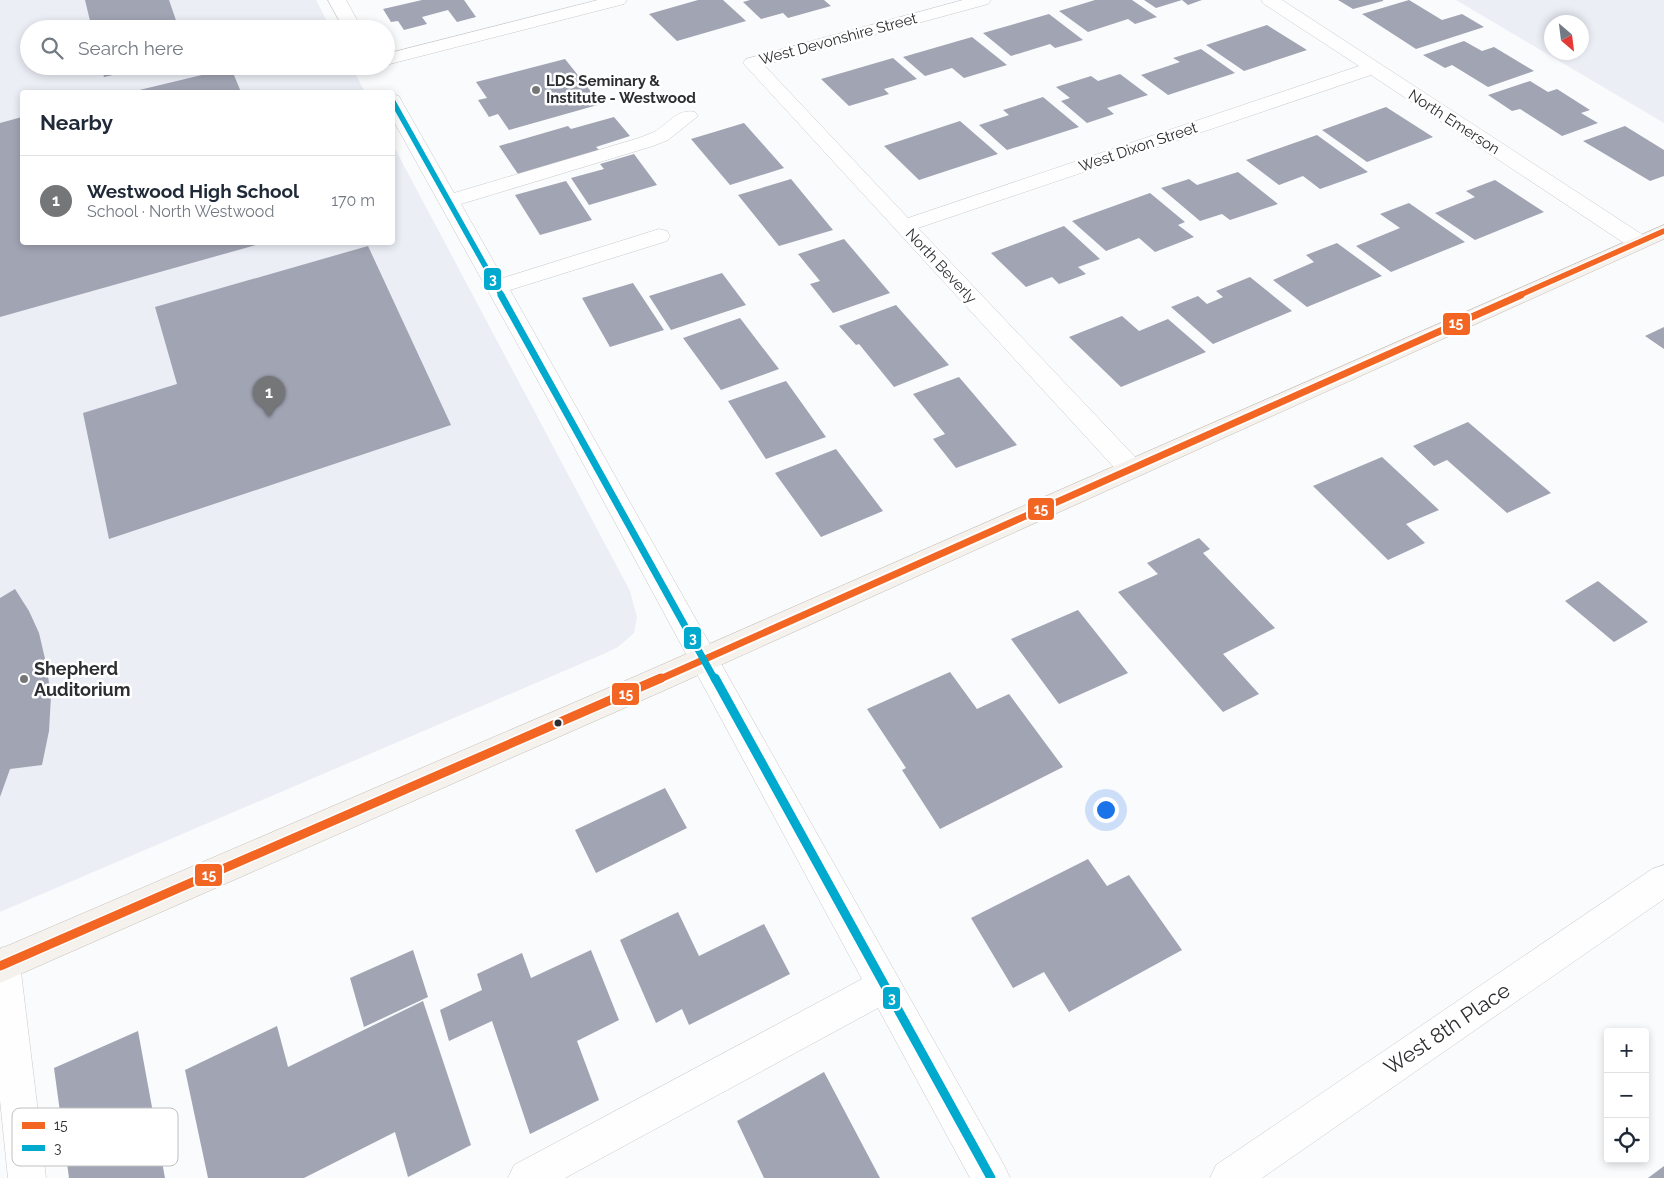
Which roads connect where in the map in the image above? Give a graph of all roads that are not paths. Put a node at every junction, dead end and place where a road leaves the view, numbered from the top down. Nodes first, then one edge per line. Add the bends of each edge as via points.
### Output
1 (337, 0) edge
2 (618, 0) edge
3 (982, 0) edge
4 (1270, 0) edge
5 (348, 20) edge
6 (395, 58) edge
7 (752, 63) joint
8 (1372, 68) junction
9 (395, 105) edge
10 (688, 116) dead end
11 (449, 201) junction
12 (904, 226) junction
13 (1664, 231) edge
14 (659, 236) dead end
15 (1638, 242) junction
16 (497, 287) junction
17 (1130, 468) junction
18 (703, 658) junction
19 (1664, 880) edge
20 (2, 965) edge
21 (884, 986) junction
22 (19, 1108) edge
23 (526, 1178) edge
24 (991, 1178) edge
25 (1229, 1178) edge

1 - 5 street
2 - 6 street
3 - 7 street, West Devonshire Street
4 - 8 street, North Emerson
7 - 12 street, North Beverly
8 - 12 street, West Dixon Street
8 - 15 street, North Emerson
9 - 11 street
10 - 11 street via 661,136 646,142
11 - 16 street
12 - 17 street, North Beverly
13 - 15 main road
14 - 16 street
15 - 17 main road
16 - 18 street
17 - 18 main road
18 - 20 main road
18 - 21 street
19 - 25 street, West 8th Place
20 - 22 street
21 - 23 street
21 - 24 street

